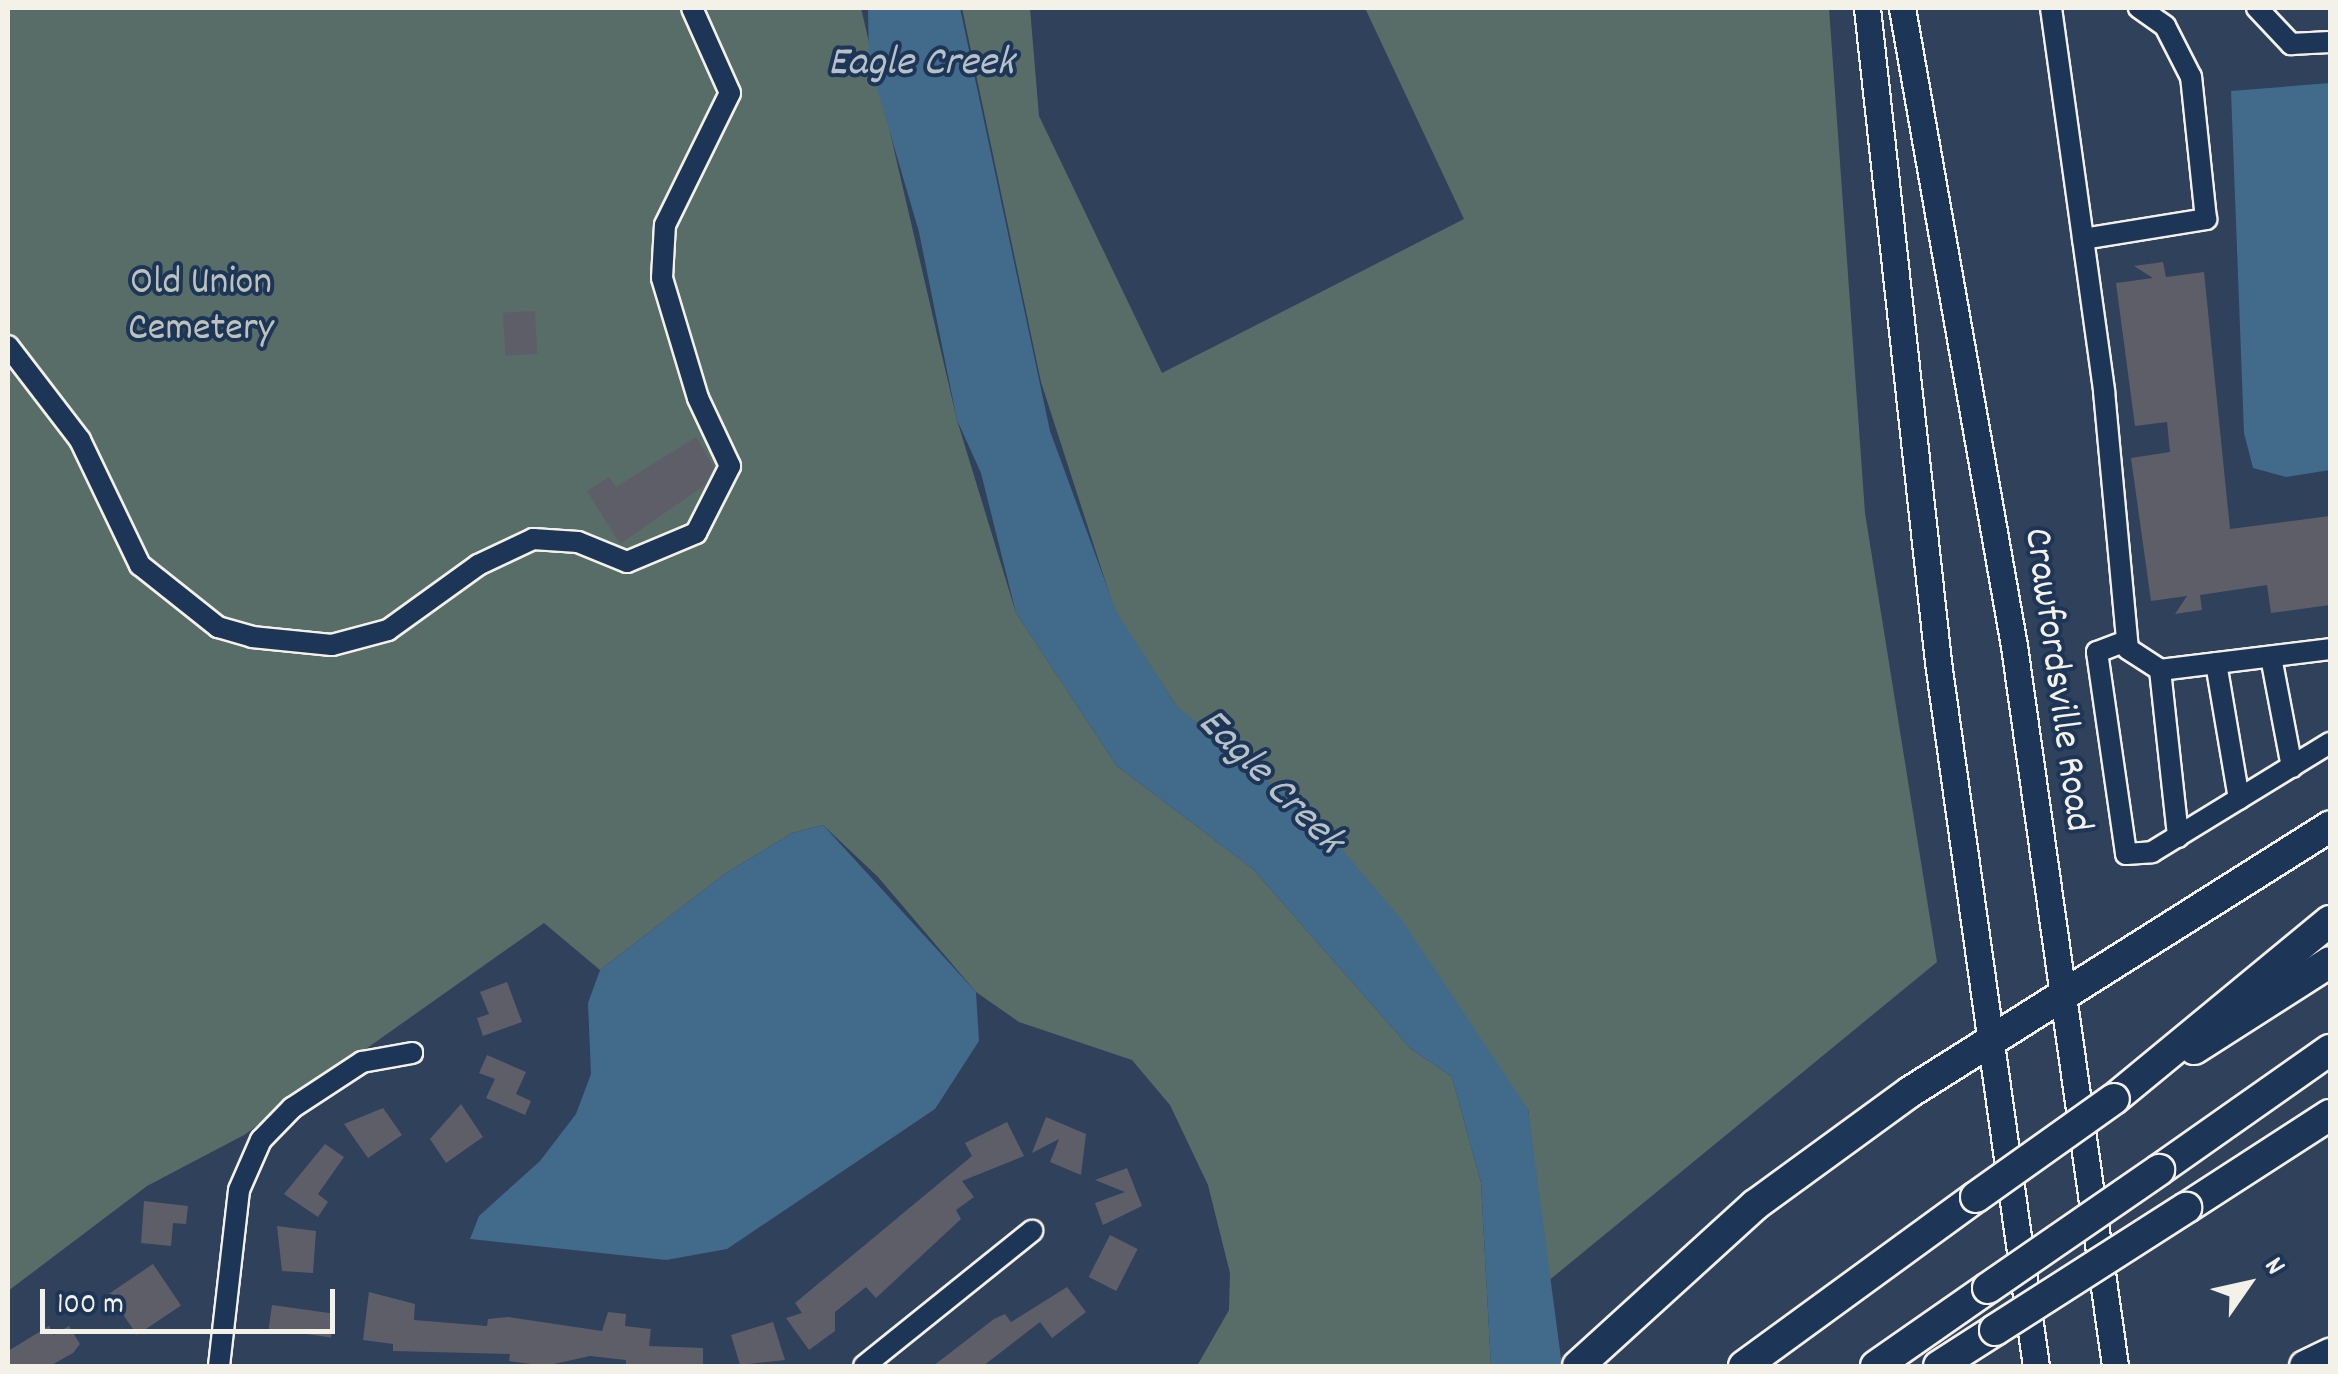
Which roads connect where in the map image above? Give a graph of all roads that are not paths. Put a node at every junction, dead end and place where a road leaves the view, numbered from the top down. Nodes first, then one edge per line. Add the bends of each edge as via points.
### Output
1 (692, 8) edge
2 (1867, 8) edge
3 (1902, 8) edge
4 (2051, 8) edge
5 (2139, 8) edge
6 (2257, 9) edge
7 (2330, 42) edge
8 (2083, 239) junction
9 (8, 346) edge
10 (2126, 642) junction
11 (2330, 649) edge
12 (2271, 657) junction
13 (2216, 664) junction
14 (2160, 670) junction
15 (2330, 743) edge
16 (2292, 767) junction
17 (2239, 800) junction
18 (2330, 826) edge
19 (2178, 837) junction
20 (2330, 921) edge
21 (2330, 962) edge
22 (2064, 1000) junction
23 (1992, 1044) junction
24 (2330, 1050) edge
25 (412, 1053) dead end
26 (2114, 1099) junction
27 (2330, 1115) edge
28 (1032, 1232) dead end
29 (2330, 1354) edge
30 (219, 1366) edge
31 (864, 1366) edge
32 (1578, 1366) edge
33 (1744, 1366) edge
34 (1876, 1366) edge
35 (1940, 1366) edge
36 (2036, 1366) edge
37 (2115, 1366) edge
38 (2306, 1366) edge

1 - 9 street via 730,93 723,119 675,192 663,260 698,398 730,466 696,533 627,562 578,542 533,540 478,565 388,630 332,645 252,637 218,627 161,589 140,565 80,440
2 - 23 main road via 1938,662
3 - 22 main road, Crawfordsville Road via 2014,646
4 - 8 street
5 - 8 street via 2165,26 2191,77 2206,219
6 - 7 street via 2291,44
8 - 10 street
10 - 14 street via 2144,666
10 - 19 street via 2097,652 2122,851 2146,854
11 - 12 street
12 - 13 street
12 - 16 street
13 - 14 street
13 - 17 street
14 - 19 street
15 - 16 street
16 - 17 street
17 - 19 street
18 - 22 highway
20 - 26 highway
21 - 26 highway
22 - 23 highway
22 - 37 main road, Crawfordsville Road
23 - 32 highway via 1922,1083 1755,1205
23 - 36 main road
24 - 34 highway, bridge
25 - 30 street via 362,1062 292,1108 261,1140 239,1190
26 - 33 highway, bridge
27 - 35 highway, bridge
28 - 31 street
29 - 38 highway

